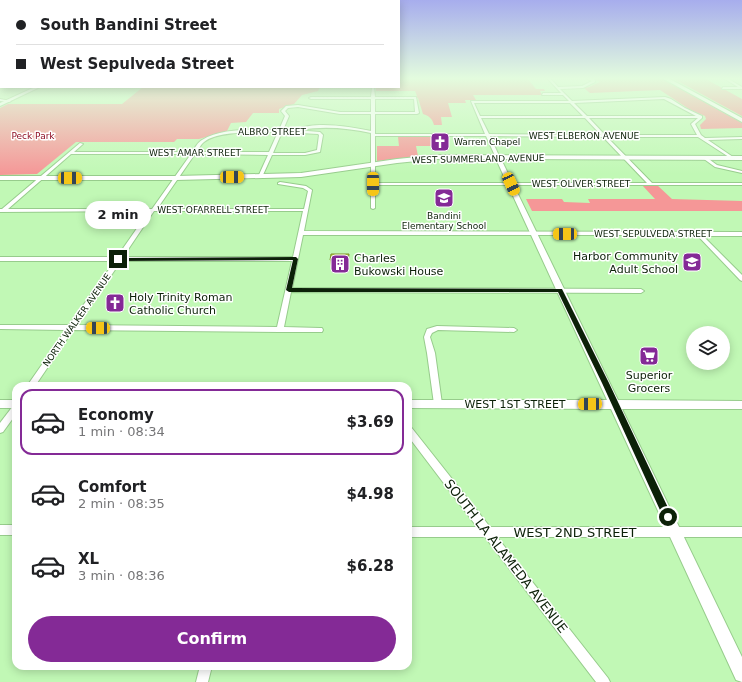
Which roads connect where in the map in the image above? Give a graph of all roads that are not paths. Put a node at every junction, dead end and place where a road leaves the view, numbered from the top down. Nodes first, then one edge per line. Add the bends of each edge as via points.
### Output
1 (283, 110) edge
2 (321, 110) edge
3 (373, 110) edge
4 (418, 110) edge
5 (475, 110) edge
6 (579, 110) edge
7 (687, 110) edge
8 (723, 110) edge
9 (373, 113) junction
10 (479, 117) junction
11 (701, 117) junction
12 (587, 118) junction
13 (742, 120) edge
14 (294, 131) junction
15 (231, 132) joint
16 (278, 132) junction
17 (373, 134) junction
18 (488, 135) junction
19 (604, 136) junction
20 (699, 136) junction
21 (742, 138) edge
22 (705, 139) junction
23 (81, 144) dead end
24 (319, 151) joint
25 (70, 153) junction
26 (194, 153) junction
27 (270, 153) junction
28 (498, 158) junction
29 (625, 158) junction
30 (705, 158) junction
31 (732, 158) junction
32 (742, 158) edge
33 (373, 165) junction
34 (742, 172) edge
35 (260, 177) junction
36 (0, 178) edge
37 (40, 178) junction
38 (176, 178) junction
39 (280, 184) dead end
40 (373, 184) junction
41 (511, 184) junction
42 (651, 184) junction
43 (742, 184) edge
44 (373, 208) dead end
45 (1, 210) edge
46 (153, 210) junction
47 (306, 210) junction
48 (301, 233) junction
49 (535, 234) junction
50 (699, 234) junction
51 (742, 234) edge
52 (0, 259) edge
53 (118, 259) junction
54 (296, 259) junction
55 (742, 279) edge
56 (289, 290) junction
57 (560, 290) junction
58 (641, 291) dead end
59 (0, 327) edge
60 (71, 328) junction
61 (280, 330) junction
62 (320, 330) dead end
63 (514, 330) dead end
64 (34, 382) edge
65 (614, 403) junction
66 (0, 404) edge
67 (12, 404) edge
68 (412, 404) edge
69 (438, 404) junction
70 (742, 405) edge
71 (12, 413) edge
72 (0, 429) edge
73 (412, 435) edge
74 (0, 530) edge
75 (12, 530) edge
76 (487, 531) junction
77 (412, 532) edge
78 (674, 532) junction
79 (742, 532) edge
80 (205, 670) edge
81 (742, 674) edge
82 (202, 682) edge
83 (604, 682) edge

1 - 16 street via 287,116
2 - 9 street via 340,113
3 - 9 street
4 - 9 street via 418,113
5 - 10 street
6 - 12 street
7 - 11 street
8 - 13 main road
9 - 17 street
10 - 12 street
10 - 18 street
11 - 12 street
11 - 20 street via 693,124
12 - 19 street
14 - 16 street, ALBRO STREET
14 - 17 street, WEST ELBERON AVENUE via 324,125
14 - 24 street, ALBRO STREET via 319,133
15 - 16 street, ALBRO STREET
15 - 26 street, NORTH WALKER AVENUE via 202,141
16 - 27 street
17 - 18 street, WEST ELBERON AVENUE
17 - 33 street
18 - 19 street, WEST ELBERON AVENUE
18 - 28 street
19 - 20 street, WEST ELBERON AVENUE
19 - 29 street
20 - 22 street
21 - 22 street
22 - 31 street
23 - 25 street
24 - 27 street, WEST AMAR STREET
25 - 26 street, WEST AMAR STREET
25 - 37 street
26 - 27 street, WEST AMAR STREET
26 - 38 street, NORTH WALKER AVENUE
27 - 35 street
28 - 29 main road, WEST SUMMERLAND AVENUE
28 - 33 main road, WEST SUMMERLAND AVENUE via 425,158
28 - 41 main road
29 - 30 main road, WEST SUMMERLAND AVENUE
29 - 42 street
30 - 31 main road, WEST SUMMERLAND AVENUE
30 - 34 street via 716,166
31 - 32 main road, WEST SUMMERLAND AVENUE
33 - 35 main road, WEST SUMMERLAND AVENUE via 301,175
33 - 40 street
35 - 38 main road, WEST SUMMERLAND AVENUE
36 - 37 main road, WEST SUMMERLAND AVENUE
37 - 38 main road, WEST SUMMERLAND AVENUE
37 - 45 street
38 - 46 street, NORTH WALKER AVENUE
39 - 47 street via 310,190
40 - 41 street, WEST OLIVER STREET
40 - 44 street
41 - 42 street, WEST OLIVER STREET
41 - 49 main road
42 - 43 street, WEST OLIVER STREET
45 - 46 street, WEST OFARRELL STREET
46 - 47 street, WEST OFARRELL STREET
46 - 53 street, NORTH WALKER AVENUE
47 - 48 street
48 - 49 street, WEST SEPULVEDA STREET
48 - 54 street
49 - 50 street, WEST SEPULVEDA STREET
49 - 57 main road
50 - 51 street, WEST SEPULVEDA STREET
50 - 55 street
52 - 53 street
53 - 54 street
53 - 60 street, NORTH WALKER AVENUE
54 - 56 street
56 - 57 street
56 - 61 street
57 - 58 street
57 - 65 main road
59 - 60 street
60 - 61 street
60 - 64 street, NORTH WALKER AVENUE
61 - 62 street
63 - 69 street via 437,328 429,331 427,336 432,353
65 - 69 main road, WEST 1ST STREET
65 - 70 main road, WEST 1ST STREET
65 - 78 main road
66 - 67 main road
68 - 69 main road, WEST 1ST STREET
71 - 72 street
73 - 76 street, SOUTH LA ALAMEDA AVENUE
74 - 75 street
76 - 77 street, WEST 2ND STREET
76 - 78 street, WEST 2ND STREET
76 - 83 street, SOUTH LA ALAMEDA AVENUE
78 - 79 street, WEST 2ND STREET
78 - 81 main road
80 - 82 street

